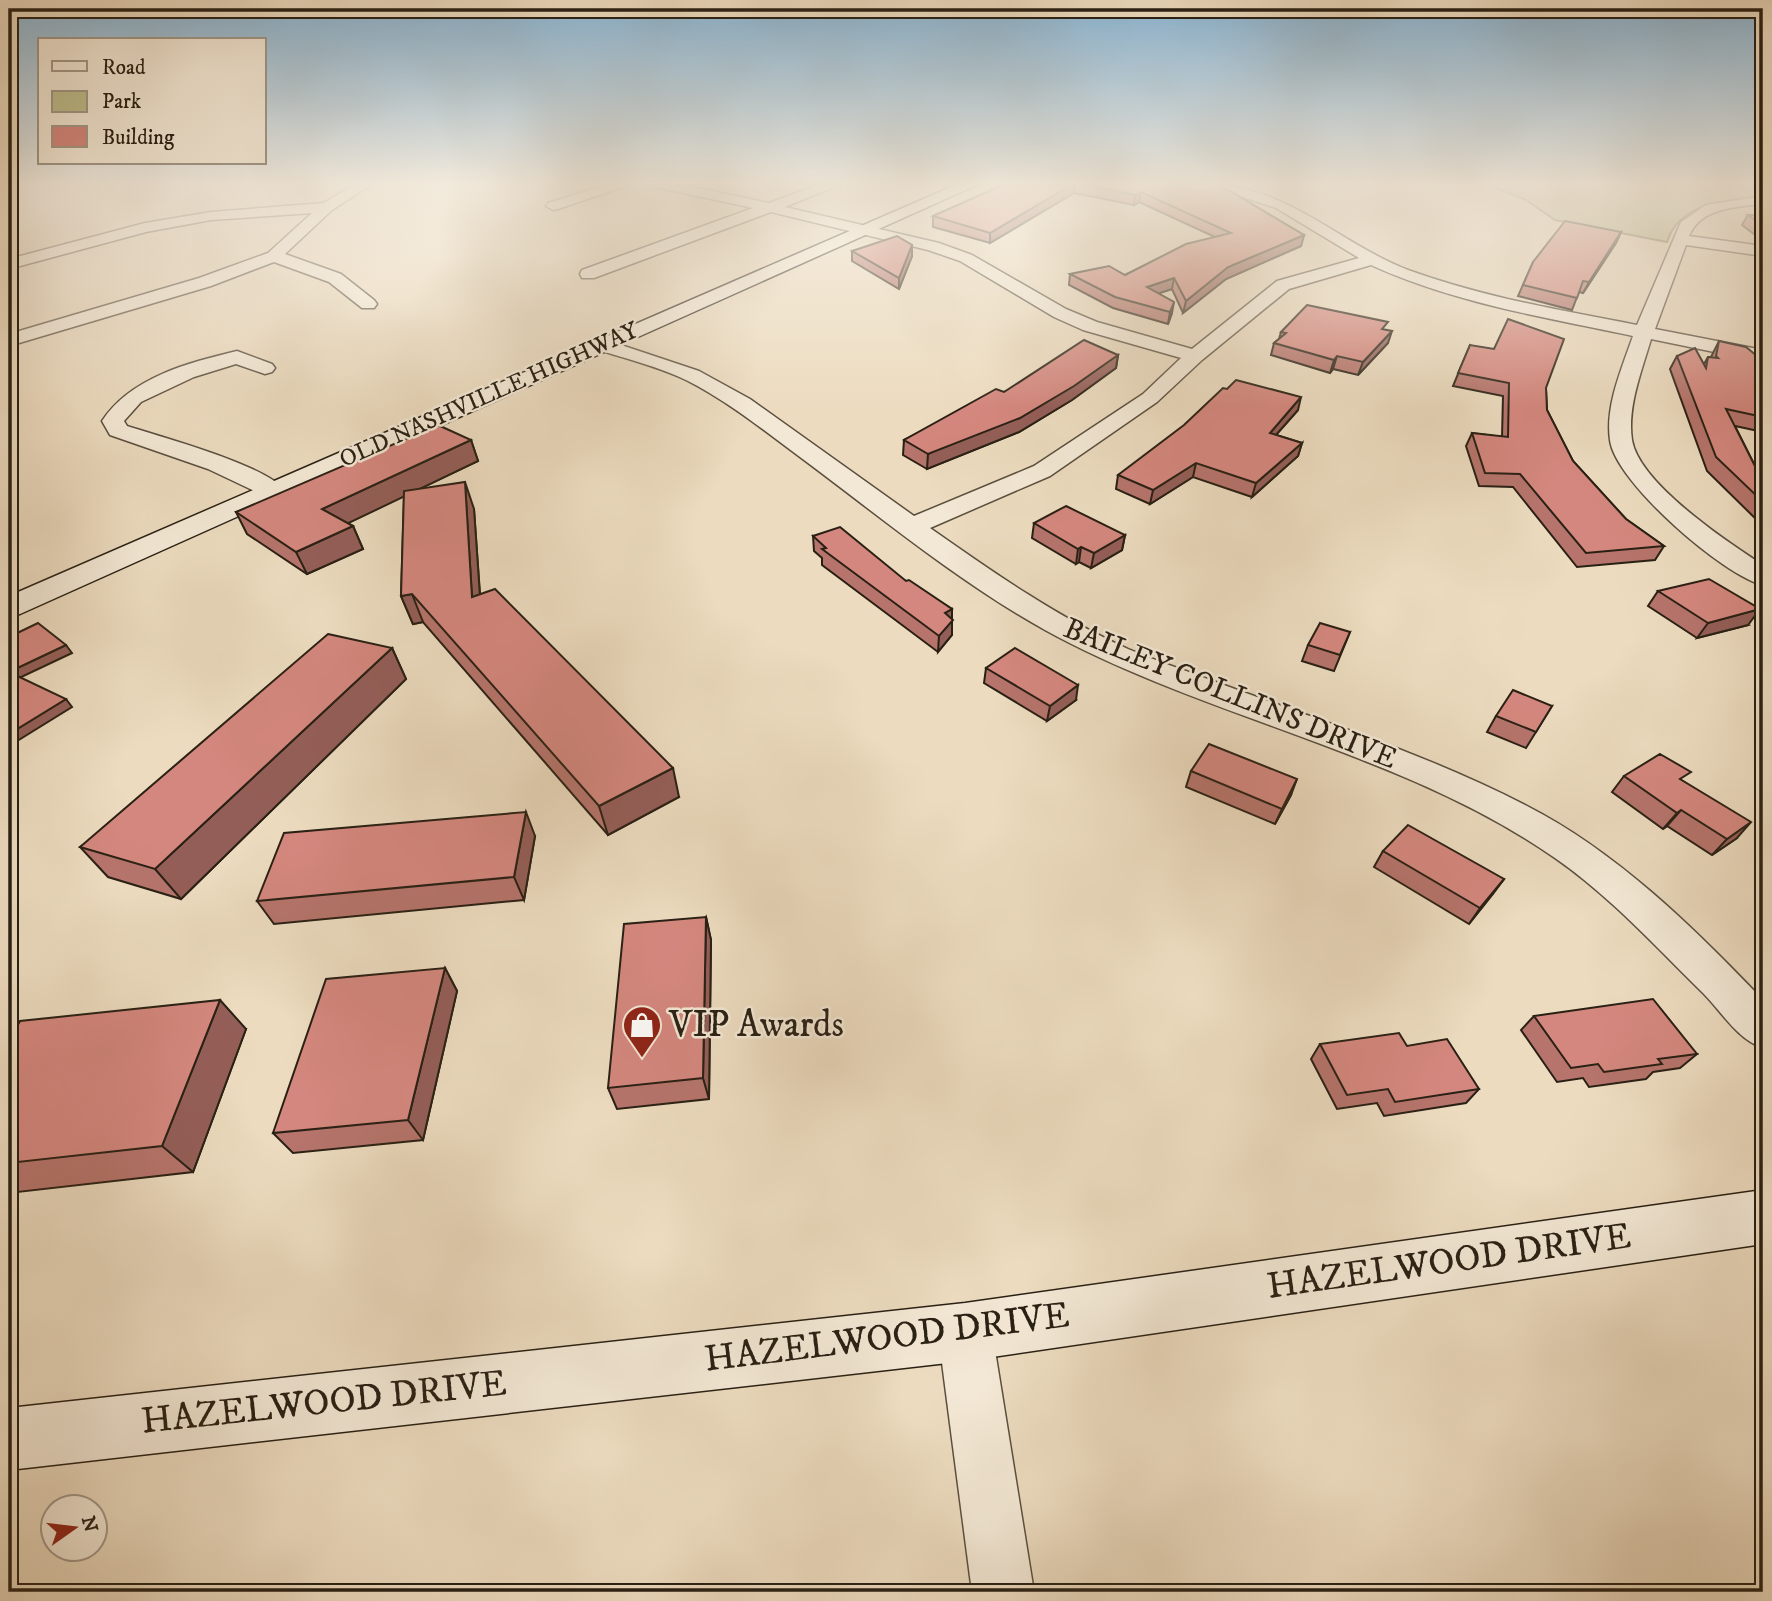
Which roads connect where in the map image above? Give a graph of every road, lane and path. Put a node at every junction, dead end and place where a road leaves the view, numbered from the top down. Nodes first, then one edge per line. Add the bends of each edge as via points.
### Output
1 (29, 259) edge
2 (267, 259) edge
3 (281, 259) edge
4 (631, 259) edge
5 (798, 259) edge
6 (967, 259) edge
7 (1673, 259) edge
8 (1373, 260) joint
9 (9, 264) edge
10 (588, 274) dead end
11 (368, 304) dead end
12 (1645, 332) junction
13 (9, 340) edge
14 (209, 343) dead end
15 (603, 345) junction
16 (1195, 356) junction
17 (1763, 356) edge
18 (237, 357) junction
19 (265, 368) dead end
20 (272, 491) junction
21 (913, 526) junction
22 (1763, 577) edge
23 (9, 607) edge
24 (1763, 1029) edge
25 (1763, 1217) edge
26 (965, 1332) junction
27 (9, 1439) edge
28 (1003, 1592) edge

1 - 9 street
2 - 13 street via 205,282
3 - 11 street via 334,278
4 - 10 street
5 - 15 main road, OLD NASHVILLE HIGHWAY
6 - 16 street via 1090,326
7 - 12 street
8 - 12 street via 1485,300
8 - 16 street via 1283,285
12 - 17 street
12 - 22 street via 1618,424 1621,444 1655,493
14 - 18 street
15 - 20 main road, OLD NASHVILLE HIGHWAY
15 - 21 street, BAILEY COLLINS DRIVE via 692,375 742,404
16 - 21 street via 1150,398 1042,471
18 - 19 street
18 - 20 street via 151,388 117,411 113,421 118,430 254,480
20 - 23 main road, OLD NASHVILLE HIGHWAY
21 - 24 street, BAILEY COLLINS DRIVE via 1000,591 1119,656 1412,768 1515,815 1570,849 1622,890
25 - 26 main road, HAZELWOOD DRIVE
26 - 27 main road, HAZELWOOD DRIVE
26 - 28 street

